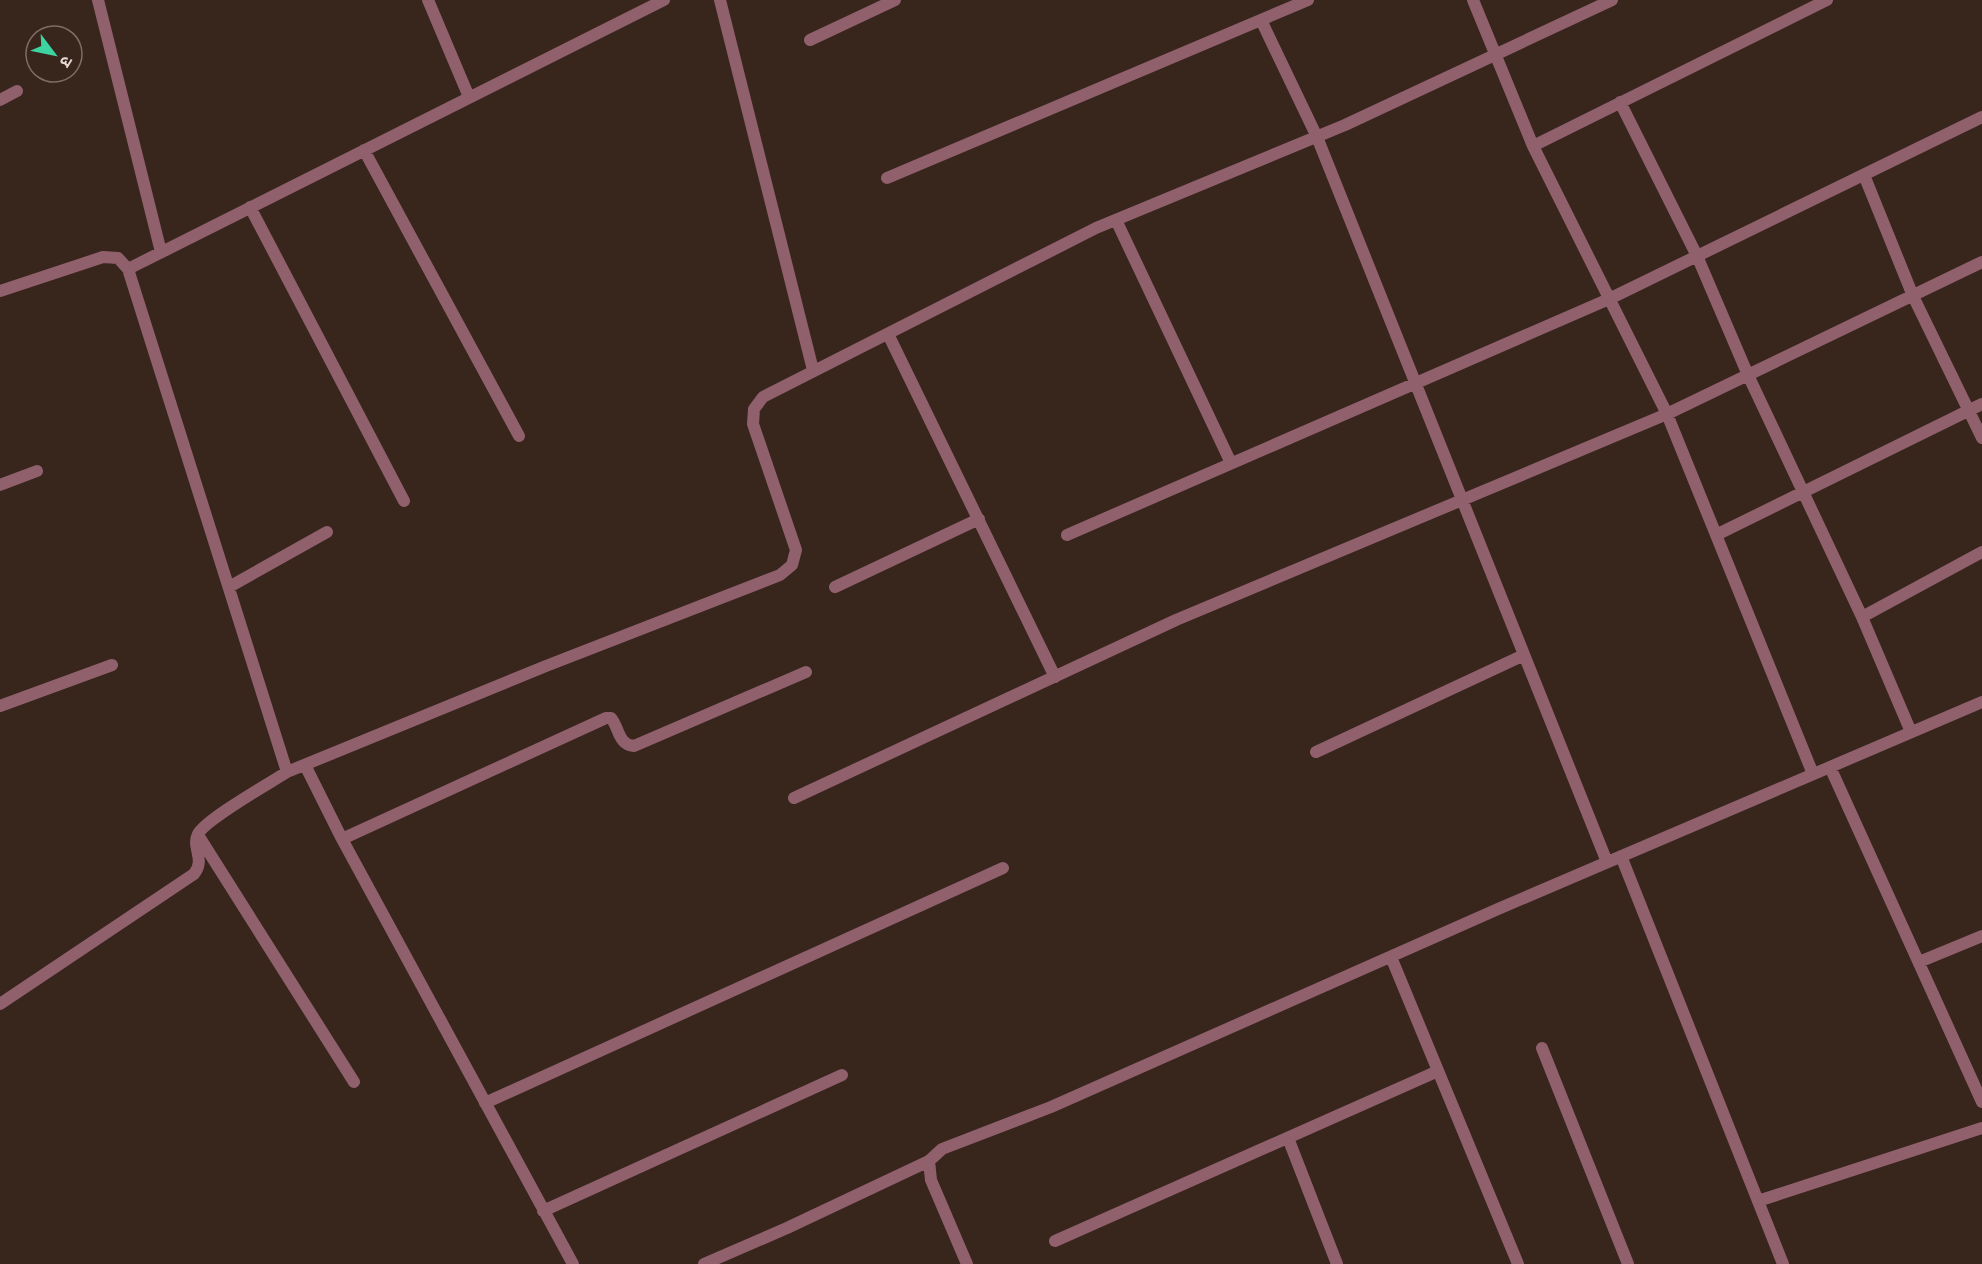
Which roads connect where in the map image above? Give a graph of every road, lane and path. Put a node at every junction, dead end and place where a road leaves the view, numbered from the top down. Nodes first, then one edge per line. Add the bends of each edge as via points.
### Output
1 (98, 0) edge
2 (428, 0) edge
3 (664, 0) edge
4 (720, 0) edge
5 (895, 0) edge
6 (1308, 0) edge
7 (1473, 0) edge
8 (1612, 0) edge
9 (1827, 0) edge
10 (1261, 20) junction
11 (810, 40) dead end
12 (1495, 56) junction
13 (17, 91) dead end
14 (469, 97) junction
15 (0, 100) edge
16 (1620, 102) junction
17 (1982, 117) edge
18 (1317, 137) junction
19 (1533, 146) junction
20 (364, 150) junction
21 (1864, 175) junction
22 (887, 178) dead end
23 (250, 207) junction
24 (1116, 220) junction
25 (161, 252) junction
26 (1697, 256) junction
27 (1982, 262) edge
28 (128, 268) junction
29 (0, 291) edge
30 (1913, 296) junction
31 (1609, 299) junction
32 (888, 334) junction
33 (813, 370) junction
34 (1748, 375) junction
35 (1414, 383) junction
36 (1982, 404) edge
37 (1968, 411) junction
38 (1667, 414) junction
39 (519, 436) dead end
40 (1982, 438) edge
41 (1231, 463) junction
42 (37, 471) dead end
43 (0, 485) edge
44 (1802, 492) junction
45 (404, 501) dead end
46 (1462, 501) junction
47 (979, 519) junction
48 (327, 532) dead end
49 (1067, 535) dead end
50 (1716, 535) junction
51 (1982, 552) edge
52 (229, 586) junction
53 (835, 587) dead end
54 (1862, 617) junction
55 (1524, 655) junction
56 (112, 665) dead end
57 (806, 672) dead end
58 (1055, 677) junction
59 (1982, 702) edge
60 (0, 706) edge
61 (1911, 732) junction
62 (1316, 752) dead end
63 (305, 765) junction
64 (1830, 767) junction
65 (287, 772) junction
66 (1813, 774) junction
67 (794, 798) dead end
68 (198, 835) junction
69 (342, 839) junction
70 (1621, 856) junction
71 (1607, 862) junction
72 (1003, 868) dead end
73 (1982, 936) edge
74 (1391, 957) junction
75 (1919, 962) junction
76 (0, 1004) edge
77 (1542, 1048) dead end
78 (1982, 1068) edge
79 (1438, 1071) junction
80 (1969, 1073) junction
81 (842, 1075) dead end
82 (354, 1082) dead end
83 (1982, 1102) edge
84 (485, 1103) junction
85 (1982, 1128) edge
86 (1288, 1138) junction
87 (928, 1161) junction
88 (1758, 1202) junction
89 (543, 1211) junction
90 (1055, 1240) dead end
91 (573, 1264) edge
92 (704, 1264) edge
93 (967, 1264) edge
94 (1337, 1264) edge
95 (1518, 1264) edge
96 (1628, 1264) edge
97 (1783, 1264) edge

1 - 25 street
2 - 14 street
3 - 14 street
4 - 33 street
5 - 11 street
6 - 10 street
7 - 12 street
8 - 12 street
9 - 16 street
10 - 18 street
10 - 22 street
12 - 18 street
12 - 19 street
13 - 15 street
14 - 20 street
16 - 19 street
16 - 26 street
17 - 21 street
18 - 24 street
18 - 35 street
19 - 31 street
20 - 23 street
20 - 39 street
21 - 26 street
21 - 30 street
23 - 25 street
23 - 45 street
24 - 32 street
24 - 41 street
25 - 28 street
26 - 31 street
26 - 34 street
27 - 30 street
28 - 29 street via 118,258 103,257
28 - 52 street
30 - 34 street
30 - 37 street
31 - 35 street
31 - 38 street
32 - 33 street
32 - 47 street
33 - 63 street via 763,397 754,409 753,424 796,550 792,565 780,575
34 - 38 street
34 - 44 street
35 - 41 street
35 - 46 street
36 - 37 street
37 - 40 street
37 - 44 street
38 - 46 street
38 - 50 street
41 - 49 street
42 - 43 street
44 - 50 street
44 - 54 street
46 - 55 street
46 - 58 street via 1176,620
47 - 53 street
47 - 58 street
48 - 52 street
50 - 66 street
51 - 54 street
52 - 65 street
54 - 61 street
55 - 62 street
55 - 71 street
56 - 60 street
57 - 69 street via 634,746 622,741 614,721 606,718
58 - 67 street
59 - 61 street
61 - 64 street
63 - 65 street
63 - 69 street
64 - 66 street
64 - 75 street
65 - 68 street via 204,826
66 - 70 street
68 - 76 street via 200,863 194,874
68 - 82 street
69 - 84 street
70 - 71 street
70 - 88 street
71 - 74 street
72 - 84 street
73 - 75 street
74 - 79 street
74 - 87 street via 1051,1107 942,1149
75 - 80 street
77 - 96 street
78 - 80 street
79 - 86 street
79 - 95 street
80 - 83 street
81 - 89 street
84 - 89 street
85 - 88 street
86 - 90 street
86 - 94 street
87 - 92 street
87 - 93 street via 931,1180
88 - 97 street
89 - 91 street

